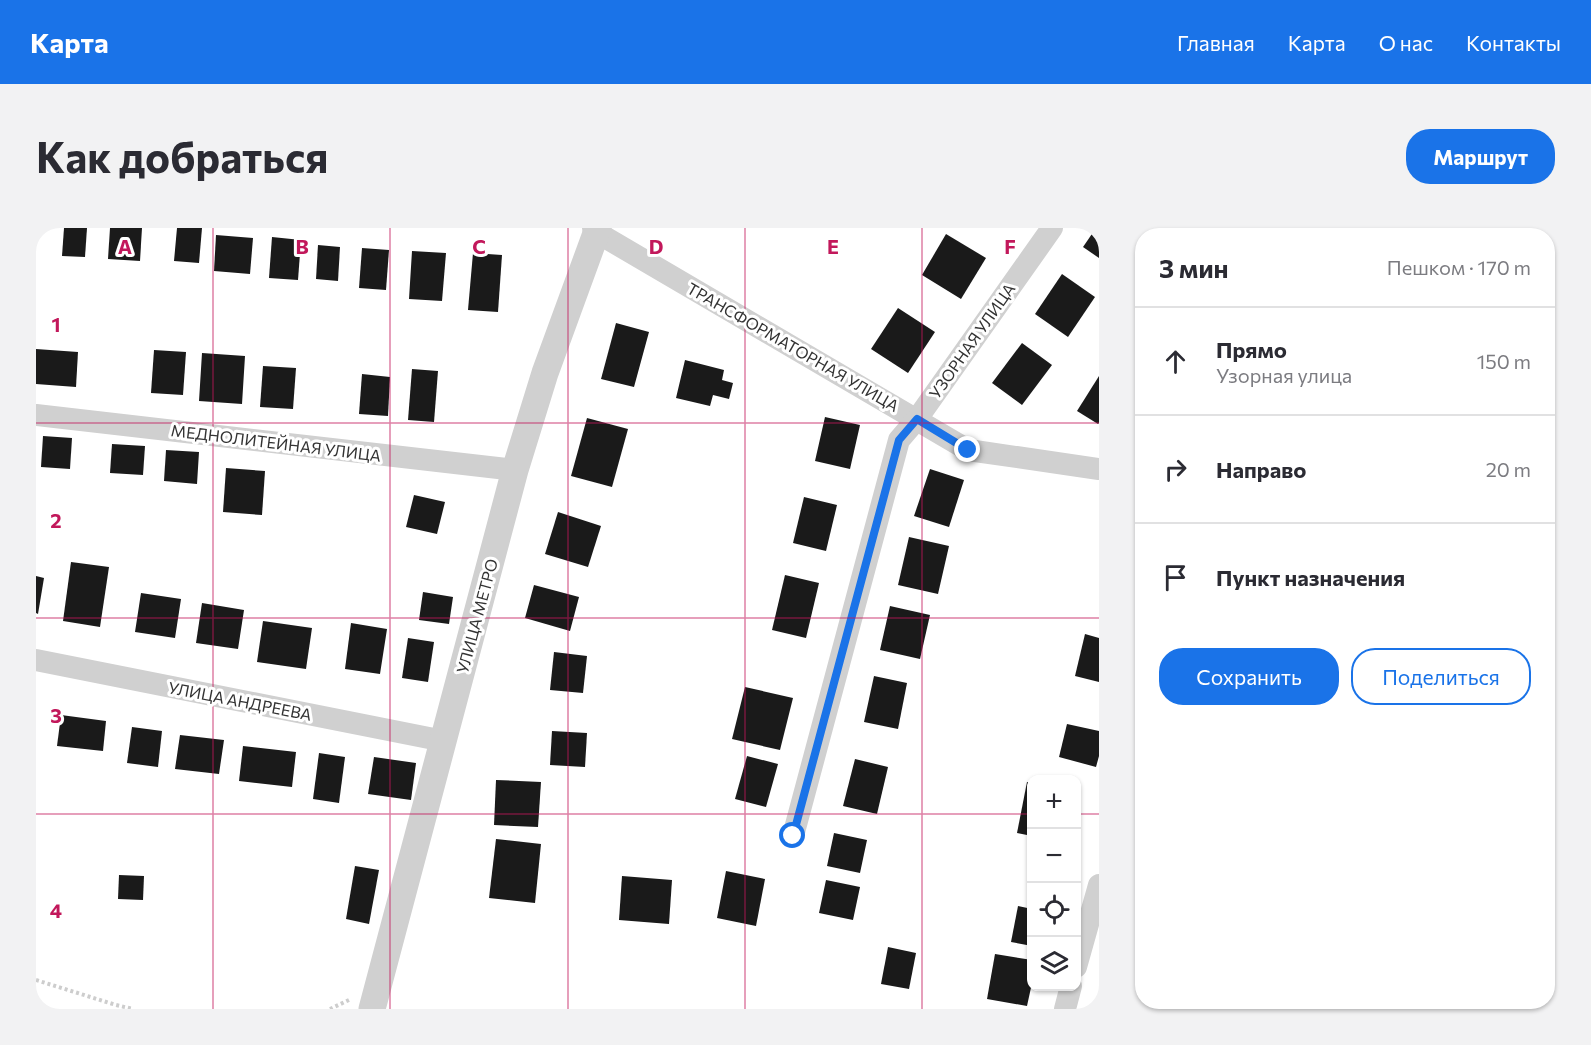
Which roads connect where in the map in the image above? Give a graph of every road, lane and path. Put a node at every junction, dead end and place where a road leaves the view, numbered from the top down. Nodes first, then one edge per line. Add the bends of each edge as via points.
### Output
1 (1052, 228) edge
2 (595, 229) edge
3 (36, 415) edge
4 (917, 419) junction
5 (1099, 469) edge
6 (515, 470) junction
7 (36, 660) edge
8 (444, 741) junction
9 (793, 836) dead end
10 (1099, 885) edge
11 (1081, 952) edge
12 (36, 980) edge
13 (1070, 991) edge
14 (134, 1009) edge
15 (372, 1009) edge
16 (1065, 1009) edge

1 - 4 street, УЗОРНАЯ УЛИЦА
2 - 4 street, ТРАНСФОРМАТОРНАЯ УЛИЦА
2 - 6 street, УЛИЦА МЕТРО
3 - 6 street, МЕДНОЛИТЕЙНАЯ УЛИЦА
4 - 5 street, ТРАНСФОРМАТОРНАЯ УЛИЦА via 968,450
4 - 9 street, УЗОРНАЯ УЛИЦА via 899,440
6 - 8 street, УЛИЦА МЕТРО
7 - 8 street, УЛИЦА АНДРЕЕВА
8 - 15 street, УЛИЦА МЕТРО
10 - 11 street
12 - 14 path
13 - 16 street

